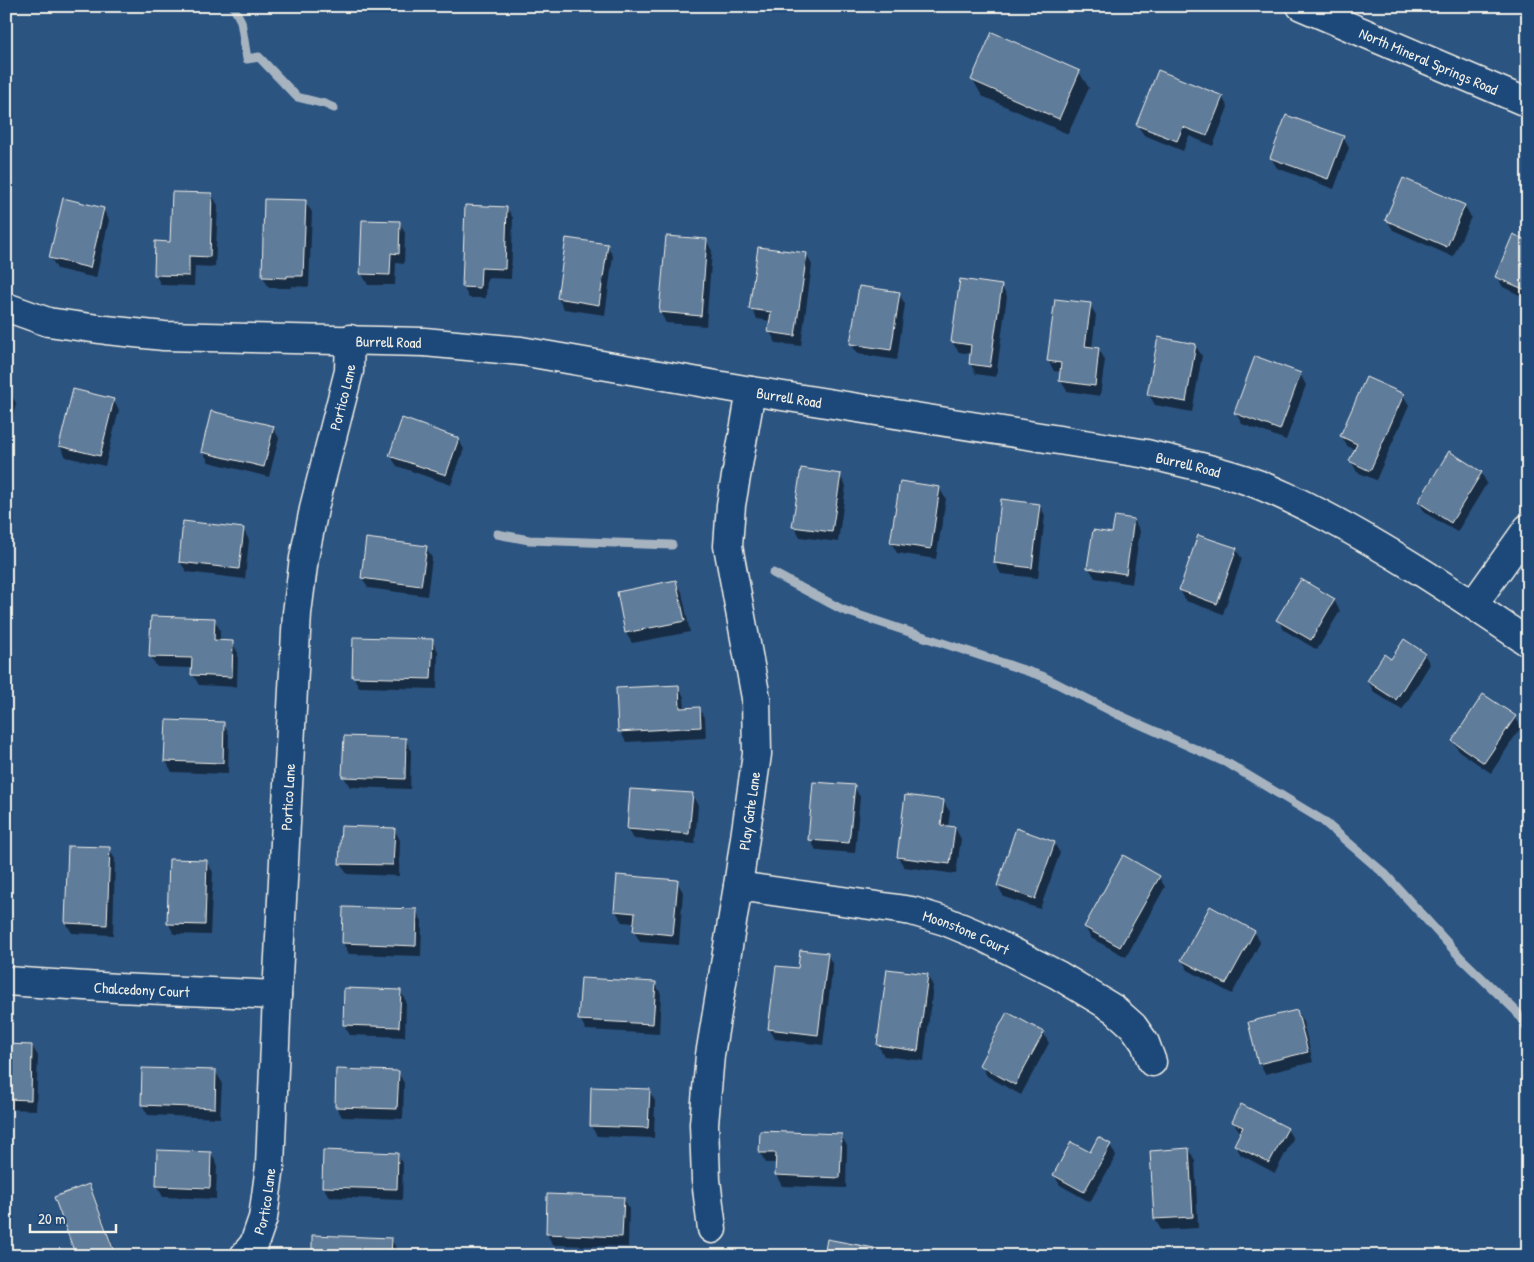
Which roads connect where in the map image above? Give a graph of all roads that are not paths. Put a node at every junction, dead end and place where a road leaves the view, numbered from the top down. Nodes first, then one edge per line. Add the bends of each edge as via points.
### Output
1 (1301, 6) edge
2 (1528, 104) edge
3 (6, 307) edge
4 (350, 339) junction
5 (751, 391) junction
6 (1528, 528) edge
7 (1473, 606) junction
8 (1528, 642) edge
9 (738, 886) junction
10 (6, 981) edge
11 (277, 995) junction
12 (1152, 1062) dead end
13 (712, 1229) dead end
14 (244, 1256) edge

1 - 2 street, North Mineral Springs Road
3 - 4 street, Burrell Road via 48,322 164,336
4 - 5 street, Burrell Road via 521,351
4 - 11 street, Portico Lane via 349,371 304,558 298,613
5 - 7 street, Burrell Road via 1147,454 1247,480 1348,528
5 - 9 street, Play Gate Lane via 731,505 728,546 756,698 757,754
6 - 7 street
7 - 8 street, Burrell Road
9 - 12 street, Moonstone Court via 912,911 981,936 1058,975 1114,1009 1134,1026
9 - 13 street, Play Gate Lane via 710,1055 704,1124
10 - 11 street, Chalcedony Court
11 - 14 street, Portico Lane via 270,1157 263,1218 254,1244

